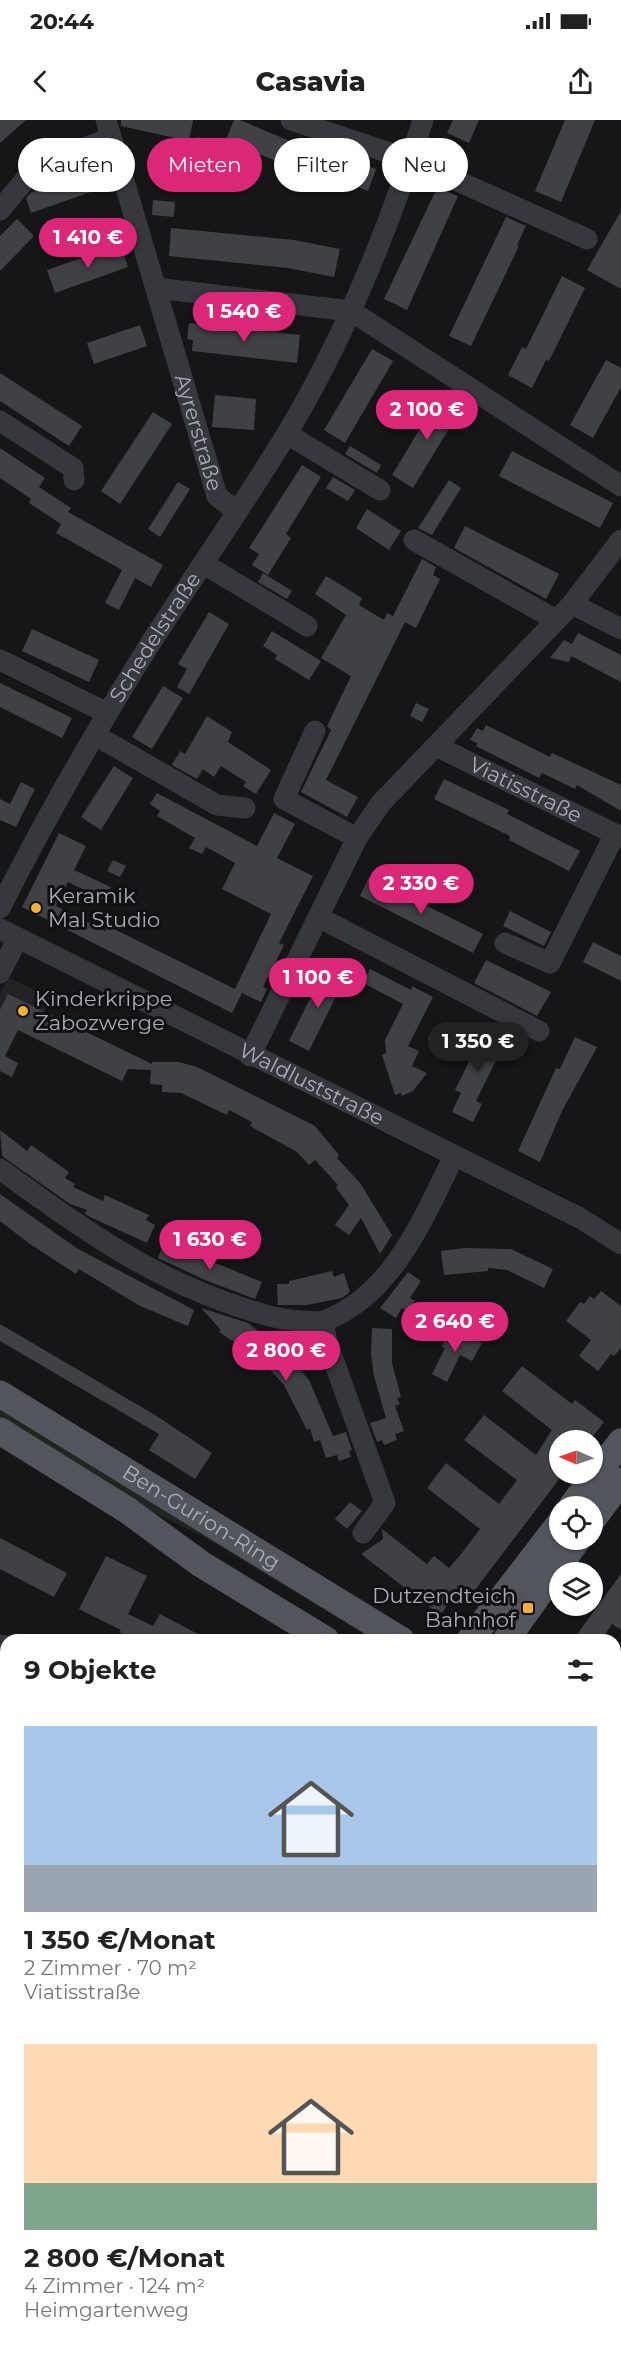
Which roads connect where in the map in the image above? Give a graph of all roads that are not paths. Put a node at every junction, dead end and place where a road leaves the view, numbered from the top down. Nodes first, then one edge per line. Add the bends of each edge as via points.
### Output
1 (291, 120) edge
2 (423, 120) edge
3 (108, 129) edge
4 (418, 138) edge
5 (382, 150) edge
6 (468, 186) edge
7 (398, 192) edge
8 (0, 210) edge
9 (587, 239) dead end
10 (156, 288) junction
11 (351, 311) junction
12 (0, 421) edge
13 (287, 434) junction
14 (74, 480) dead end
15 (621, 486) edge
16 (380, 490) dead end
17 (236, 512) junction
18 (414, 540) dead end
19 (621, 540) edge
20 (204, 564) junction
21 (572, 604) junction
22 (556, 620) junction
23 (308, 626) dead end
24 (621, 629) edge
25 (0, 660) edge
26 (107, 713) junction
27 (315, 731) dead end
28 (94, 735) junction
29 (436, 746) junction
30 (245, 808) dead end
31 (618, 835) edge
32 (357, 837) junction
33 (0, 908) edge
34 (318, 917) junction
35 (9, 934) edge
36 (505, 943) dead end
37 (0, 973) edge
38 (539, 1031) dead end
39 (250, 1056) junction
40 (454, 1156) junction
41 (0, 1169) edge
42 (621, 1244) edge
43 (322, 1322) junction
44 (0, 1394) edge
45 (0, 1431) edge
46 (621, 1442) edge
47 (621, 1481) edge
48 (580, 1496) edge
49 (603, 1505) edge
50 (363, 1533) dead end
51 (549, 1536) edge
52 (571, 1550) edge
53 (316, 1634) edge
54 (391, 1634) edge
55 (475, 1634) edge
56 (510, 1634) edge

1 - 5 street
2 - 4 street, Schedelstraße
3 - 8 street, Ayrerstraße via 43,164
3 - 10 street, Ayrerstraße
6 - 9 street
7 - 11 street, Schedelstraße
10 - 11 street
10 - 17 street, Ayrerstraße via 217,496
11 - 13 street, Schedelstraße
11 - 15 street
12 - 14 street via 73,468
13 - 16 street
13 - 17 street, Schedelstraße
17 - 20 street, Schedelstraße
18 - 22 street
19 - 21 street
20 - 23 street, Schedelstraße
20 - 26 street, Schedelstraße
21 - 22 street
21 - 24 street
22 - 29 street
25 - 26 street, Schedelstraße
26 - 28 street, Schedelstraße
27 - 32 street via 284,799
28 - 30 street via 217,805
28 - 33 street, Schedelstraße via 46,816
29 - 31 street, Viatisstraße
29 - 32 street via 381,803
31 - 36 street, Viatisstraße via 550,963
32 - 34 street
34 - 38 street
34 - 39 street
35 - 37 street
35 - 39 street, Waldluststraße
39 - 40 street, Waldluststraße
40 - 42 street, Waldluststraße via 580,1218
40 - 43 street via 399,1260 358,1302
41 - 43 street via 112,1247 164,1276 269,1317
43 - 50 street via 385,1503
44 - 54 main road, Ben-Gurion-Ring
45 - 53 main road, Ben-Gurion-Ring via 127,1510 212,1571
46 - 48 main road
47 - 49 main road
51 - 55 main road
52 - 56 main road

